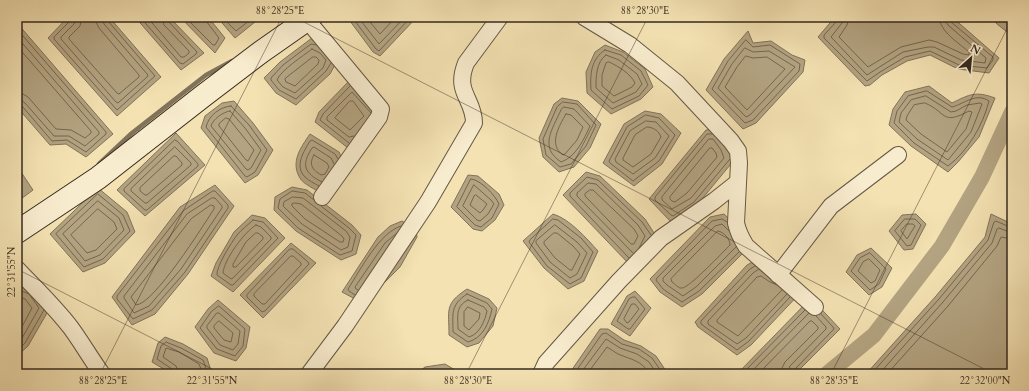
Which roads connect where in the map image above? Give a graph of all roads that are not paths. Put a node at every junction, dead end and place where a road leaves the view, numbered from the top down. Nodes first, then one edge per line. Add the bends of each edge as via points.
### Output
1 (500, 17) edge
2 (584, 17) edge
3 (309, 18) edge
4 (898, 155) dead end
5 (738, 182) junction
6 (322, 197) dead end
7 (17, 232) edge
8 (17, 269) edge
9 (778, 274) junction
10 (815, 307) dead end
11 (102, 374) edge
12 (309, 374) edge
13 (541, 374) edge

1 - 12 street via 466,63 463,71 462,89 474,114 474,123 428,202 345,326
2 - 5 street via 630,45 676,84 731,142 738,152 740,163
3 - 6 street via 380,109 379,117
3 - 7 street via 98,178
4 - 9 street via 831,206
5 - 9 street via 738,231 746,246
5 - 13 street via 714,202 661,238 546,363
8 - 11 street via 59,312
9 - 10 street

